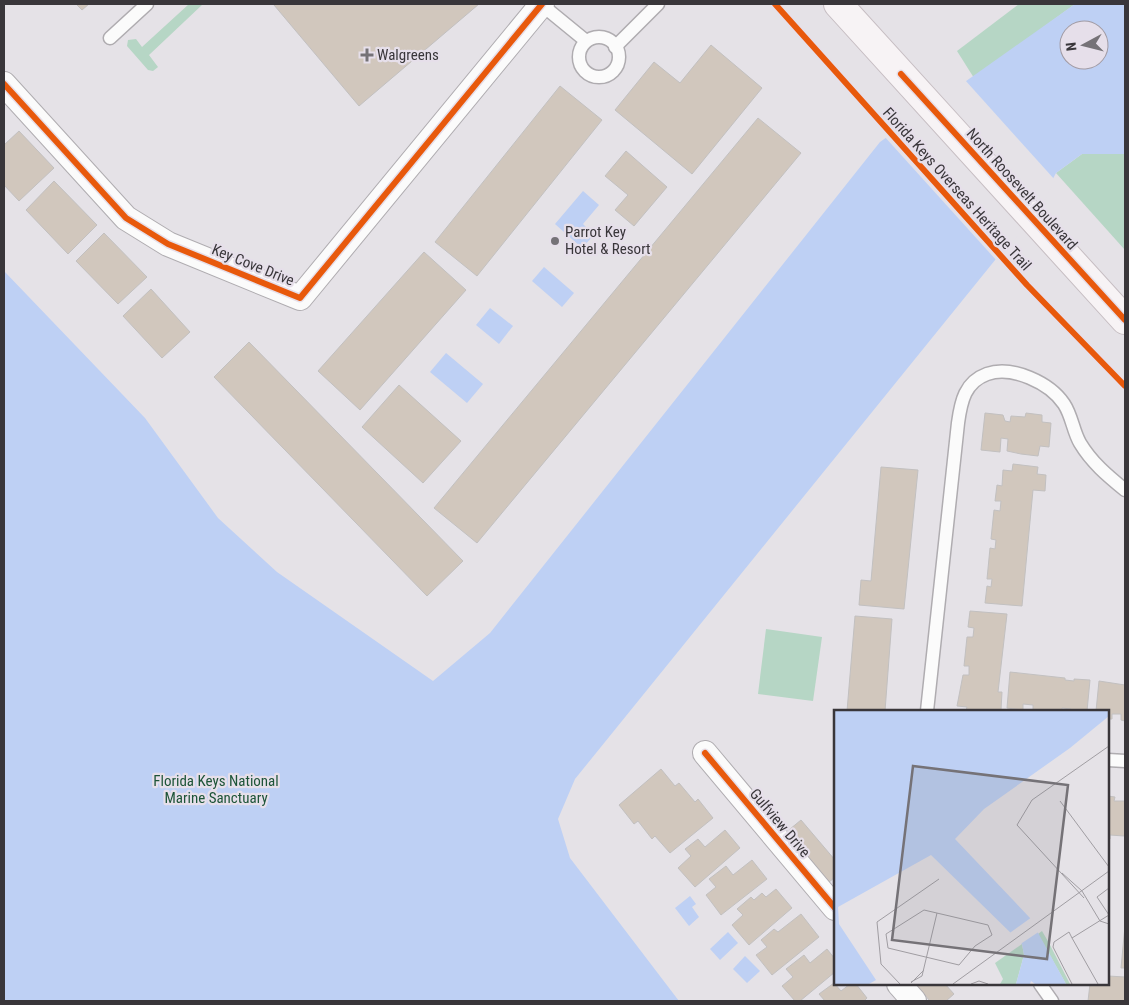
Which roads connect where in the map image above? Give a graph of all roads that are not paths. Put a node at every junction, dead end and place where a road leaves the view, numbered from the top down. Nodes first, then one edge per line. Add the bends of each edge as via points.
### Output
1 (147, 4) edge
2 (542, 4) edge
3 (658, 4) edge
4 (838, 4) edge
5 (110, 38) dead end
6 (586, 41) junction
7 (616, 47) junction
8 (4, 84) edge
9 (1125, 320) edge
10 (1125, 490) edge
11 (927, 710) edge
12 (705, 753) dead end
13 (1109, 760) edge
14 (1125, 761) edge
15 (834, 907) edge
16 (900, 985) edge
17 (1041, 985) edge
18 (914, 1001) edge
19 (1052, 1001) edge

1 - 5 lane
2 - 6 lane
2 - 8 street, Key Cove Drive via 300,298 168,244 126,218
3 - 7 lane
4 - 9 main road, North Roosevelt Boulevard
6 - 7 lane via 599,37
6 - 7 lane via 579,58 584,70 594,76 607,75 616,66
10 - 11 lane via 1102,473 1080,443 1064,404 1041,383 1018,373 995,371 978,377 968,387 959,415
12 - 15 street, Gulfview Drive
13 - 14 lane
16 - 18 street
17 - 19 lane

